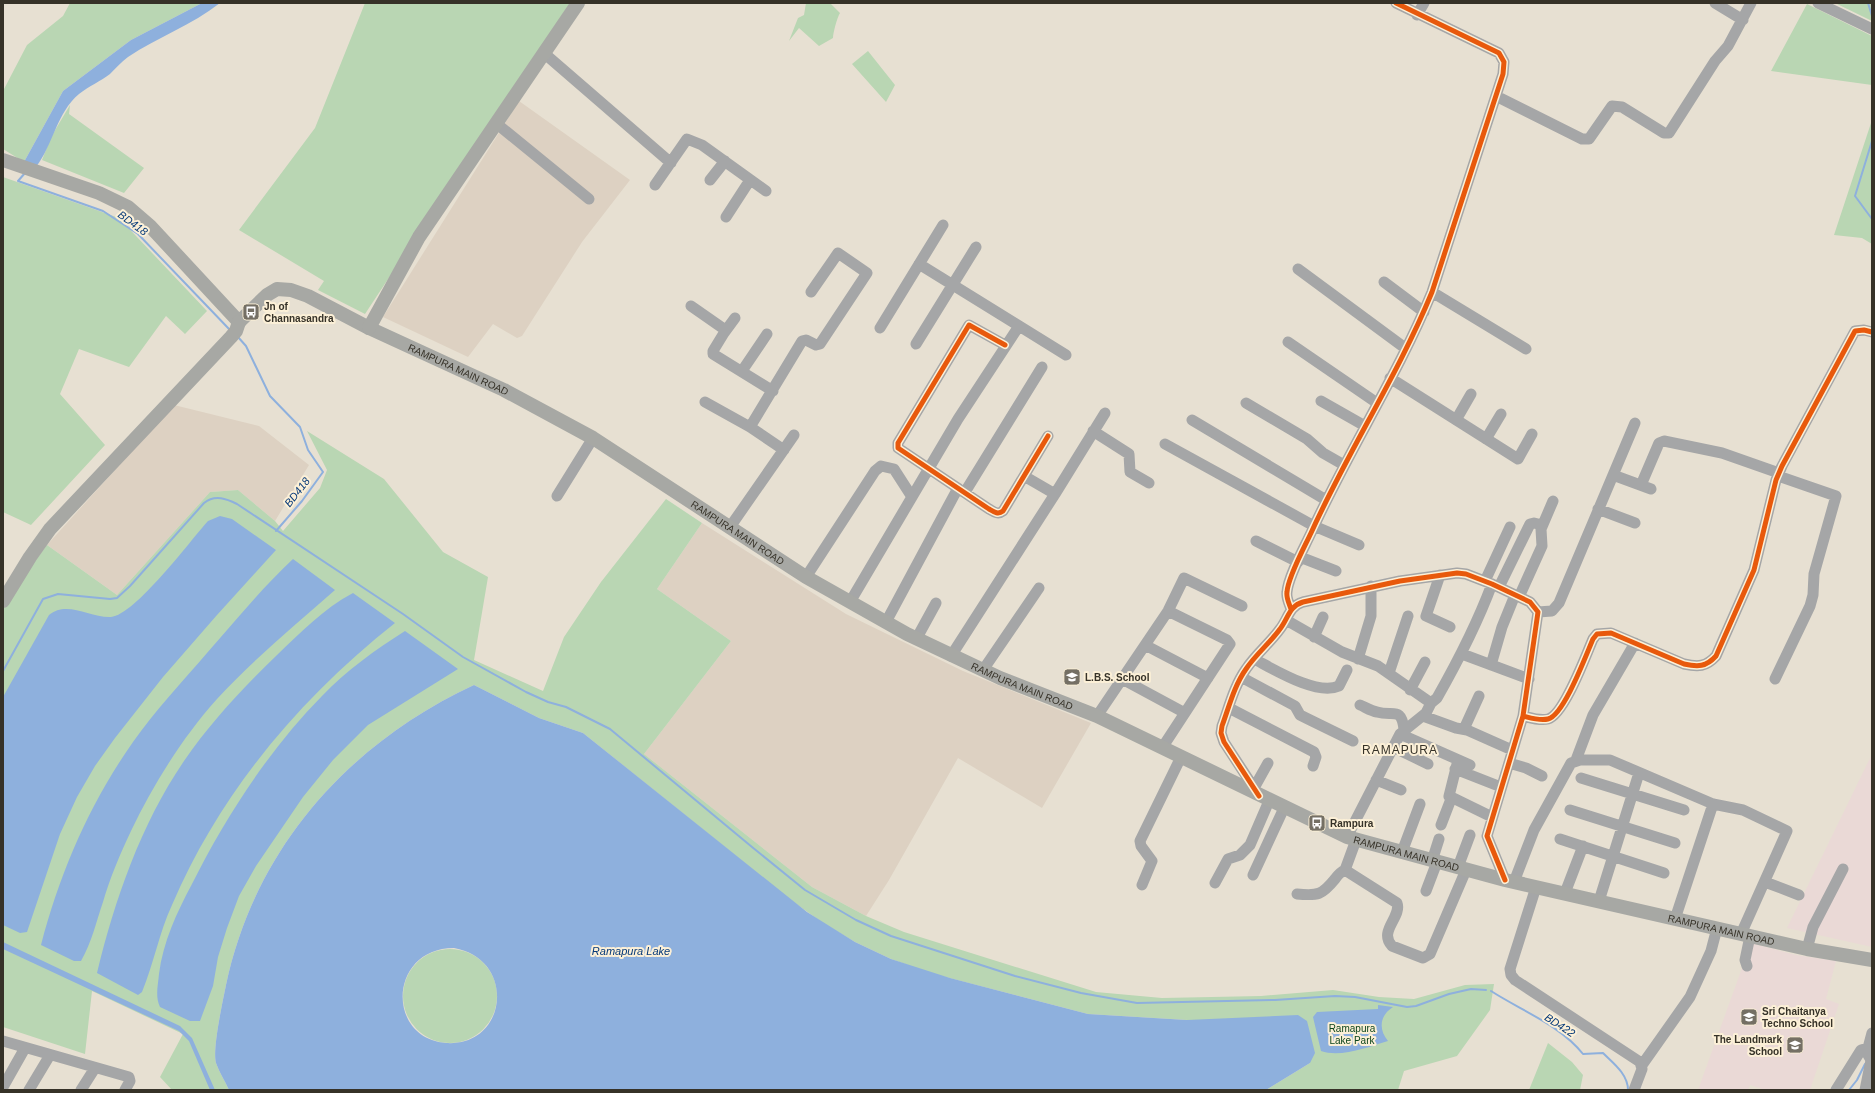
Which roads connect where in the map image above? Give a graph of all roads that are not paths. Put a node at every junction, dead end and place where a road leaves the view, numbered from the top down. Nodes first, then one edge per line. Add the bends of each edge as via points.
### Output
1 (578, 3) edge
2 (1396, 3) edge
3 (1424, 3) edge
4 (1715, 3) edge
5 (1751, 3) edge
6 (1818, 3) edge
7 (1417, 15) junction
8 (1742, 20) junction
9 (1872, 29) edge
10 (545, 54) junction
11 (1496, 96) junction
12 (497, 124) junction
13 (3, 160) edge
14 (724, 161) junction
15 (671, 164) junction
16 (710, 180) dead end
17 (750, 180) junction
18 (655, 185) dead end
19 (766, 191) dead end
20 (589, 199) dead end
21 (726, 217) dead end
22 (943, 225) dead end
23 (976, 247) dead end
24 (919, 264) junction
25 (1298, 270) dead end
26 (1384, 282) dead end
27 (953, 285) junction
28 (812, 292) dead end
29 (1432, 292) junction
30 (690, 306) dead end
31 (1424, 312) junction
32 (735, 318) dead end
33 (1019, 326) junction
34 (369, 328) junction
35 (880, 328) dead end
36 (236, 330) junction
37 (1872, 332) edge
38 (724, 333) junction
39 (767, 334) dead end
40 (1288, 342) dead end
41 (916, 344) dead end
42 (1005, 346) junction
43 (1405, 348) junction
44 (1526, 349) dead end
45 (1066, 355) dead end
46 (1042, 367) dead end
47 (742, 372) junction
48 (1390, 378) junction
49 (773, 391) junction
50 (1471, 394) dead end
51 (1321, 401) dead end
52 (705, 402) dead end
53 (1246, 403) dead end
54 (1377, 404) junction
55 (1105, 413) dead end
56 (1501, 414) dead end
57 (1192, 420) dead end
58 (1456, 420) junction
59 (1635, 423) dead end
60 (1365, 426) junction
61 (750, 427) junction
62 (1094, 431) junction
63 (794, 434) dead end
64 (1532, 434) dead end
65 (1048, 436) dead end
66 (592, 438) junction
67 (1486, 439) junction
68 (1165, 444) dead end
69 (784, 450) junction
70 (1344, 465) junction
71 (928, 470) junction
72 (1613, 474) junction
73 (1779, 475) junction
74 (1024, 476) junction
75 (1149, 483) dead end
76 (962, 490) junction
77 (1055, 494) junction
78 (557, 496) dead end
79 (912, 497) junction
80 (1326, 500) junction
81 (1553, 501) dead end
82 (1598, 509) junction
83 (1635, 523) dead end
84 (1314, 526) junction
85 (1542, 526) junction
86 (730, 527) junction
87 (1510, 527) dead end
88 (1256, 541) dead end
89 (1359, 545) dead end
90 (1299, 560) junction
91 (1336, 571) dead end
92 (1440, 575) junction
93 (806, 577) junction
94 (1492, 584) junction
95 (1371, 586) junction
96 (1039, 588) dead end
97 (1517, 596) junction
98 (3, 601) edge
99 (850, 602) junction
100 (936, 603) dead end
101 (1242, 606) dead end
102 (1292, 609) junction
103 (1168, 611) junction
104 (1538, 612) junction
105 (1408, 616) dead end
106 (1323, 617) dead end
107 (1286, 620) junction
108 (886, 622) junction
109 (1450, 627) dead end
110 (903, 632) junction
111 (919, 634) junction
112 (1314, 637) junction
113 (1635, 643) junction
114 (1145, 645) junction
115 (936, 648) junction
116 (1462, 654) junction
117 (951, 656) junction
118 (1358, 658) junction
119 (1254, 659) junction
120 (1425, 662) dead end
121 (1491, 665) junction
122 (983, 670) junction
123 (1347, 670) dead end
124 (1389, 673) junction
125 (1241, 677) junction
126 (1208, 678) junction
127 (1122, 679) junction
128 (1529, 679) junction
129 (1775, 680) dead end
130 (1410, 690) junction
131 (1479, 696) dead end
132 (1431, 703) junction
133 (1360, 704) dead end
134 (1229, 708) junction
135 (1184, 713) junction
136 (1097, 716) junction
137 (1423, 716) junction
138 (1523, 716) junction
139 (1464, 729) junction
140 (1402, 731) junction
141 (1353, 741) dead end
142 (1393, 747) junction
143 (1162, 748) junction
144 (1512, 750) junction
145 (1181, 757) junction
146 (1576, 760) junction
147 (1268, 763) dead end
148 (1509, 763) junction
149 (1428, 764) dead end
150 (1457, 765) junction
151 (1470, 765) dead end
152 (1313, 766) dead end
153 (1639, 773) junction
154 (1542, 776) dead end
155 (1581, 778) dead end
156 (1376, 780) junction
157 (1501, 787) junction
158 (1401, 790) dead end
159 (1632, 794) junction
160 (1261, 795) junction
161 (1450, 798) junction
162 (1420, 804) dead end
163 (1713, 804) junction
164 (1284, 808) junction
165 (1570, 810) dead end
166 (1684, 810) dead end
167 (1492, 817) junction
168 (1441, 825) dead end
169 (1622, 826) junction
170 (1470, 835) dead end
171 (1352, 838) junction
172 (1438, 839) dead end
173 (1560, 839) dead end
174 (1675, 843) dead end
175 (1583, 846) junction
176 (1402, 852) junction
177 (1613, 857) junction
178 (1435, 861) junction
179 (1462, 868) junction
180 (1843, 868) dead end
181 (1345, 870) junction
182 (1664, 873) dead end
183 (1253, 875) dead end
184 (1510, 881) junction
185 (1765, 882) junction
186 (1216, 883) dead end
187 (1142, 885) dead end
188 (1536, 887) junction
189 (1426, 891) dead end
190 (1565, 893) junction
191 (1297, 894) dead end
192 (1799, 895) dead end
193 (1599, 901) junction
194 (1675, 919) junction
195 (1717, 928) junction
196 (1746, 935) junction
197 (1807, 949) junction
198 (1872, 960) edge
199 (1747, 966) dead end
200 (1872, 1033) edge
201 (3, 1041) edge
202 (25, 1048) junction
203 (1869, 1054) junction
204 (50, 1055) junction
205 (1642, 1066) junction
206 (95, 1068) junction
207 (3, 1087) edge
208 (29, 1090) edge
209 (81, 1090) edge
210 (125, 1090) edge
211 (1634, 1090) edge
212 (1836, 1090) edge
213 (1865, 1090) edge

1 - 10 main road
2 - 7 street
3 - 7 street
4 - 8 street
5 - 8 street
6 - 9 street
7 - 11 street via 1499,53 1504,62
8 - 11 street via 1728,46 1715,61 1669,133 1664,133 1615,105 1589,138 1582,140
10 - 12 main road
10 - 15 street
11 - 29 street
12 - 20 street
12 - 34 main road via 420,237
13 - 36 main road via 98,193 128,207 150,226
14 - 15 street via 702,145 687,139
14 - 16 street
14 - 17 street
15 - 18 street
17 - 19 street
17 - 21 street
22 - 24 street
23 - 27 street
24 - 27 street
24 - 35 street
25 - 43 street
26 - 31 street
27 - 33 street
27 - 41 street
28 - 49 street via 838,253 867,273 820,344 802,341
29 - 31 street
29 - 44 street
30 - 38 street via 724,329
31 - 43 street
32 - 38 street
33 - 42 street
33 - 45 street
34 - 36 main road, RAMPURA MAIN ROAD via 308,296 278,289 267,295
34 - 66 main road, RAMPURA MAIN ROAD via 504,390
36 - 98 main road via 50,530
37 - 73 street via 1855,331
38 - 47 street via 713,354
39 - 47 street
40 - 54 street
42 - 71 street
42 - 71 street via 969,326 898,443 899,451
43 - 48 street
46 - 76 street
47 - 49 street
48 - 54 street
48 - 58 street
49 - 61 street
50 - 58 street
51 - 60 street
52 - 61 street
53 - 70 street via 1307,439 1323,453
54 - 60 street
55 - 62 street
56 - 67 street
57 - 80 street
58 - 67 street
59 - 72 street
60 - 70 street
61 - 69 street
62 - 75 street via 1129,454 1130,472
62 - 77 street
63 - 69 street
64 - 67 street via 1518,459
65 - 74 street
66 - 78 street
66 - 86 main road, RAMPURA MAIN ROAD
68 - 84 street
69 - 86 street
70 - 80 street
71 - 76 street
71 - 79 street
72 - 73 street via 1646,487 1659,443 1664,441 1722,453
72 - 82 street
73 - 113 street via 1754,570 1716,656 1702,666 1694,666
73 - 129 street via 1836,496 1816,567 1810,606
74 - 76 street via 1001,513 996,513
74 - 77 street
76 - 108 street
77 - 117 street
79 - 93 street via 894,469 881,466 875,471
79 - 99 street
80 - 84 street
81 - 85 street
82 - 83 street
82 - 104 street via 1559,603 1552,611
84 - 89 street
84 - 90 street
85 - 94 street via 1534,522 1530,524
85 - 97 street via 1542,546
86 - 93 main road, RAMPURA MAIN ROAD
87 - 94 street
88 - 90 street
90 - 91 street
90 - 102 street via 1287,592
92 - 94 street via 1466,574
92 - 95 street
92 - 109 street via 1426,616
93 - 99 main road, RAMPURA MAIN ROAD
94 - 97 street
94 - 116 street
95 - 102 street via 1298,603
95 - 118 street via 1371,616
96 - 122 street
97 - 104 street via 1530,602
97 - 121 street via 1502,627
99 - 108 main road, RAMPURA MAIN ROAD
100 - 111 street
101 - 103 street via 1184,578
102 - 107 street
103 - 114 street
103 - 126 street via 1229,641 1230,644
104 - 128 street
105 - 124 street
106 - 112 street
107 - 112 street
107 - 119 street
108 - 110 main road, RAMPURA MAIN ROAD
110 - 111 street via 907,628
110 - 115 main road, RAMPURA MAIN ROAD
111 - 115 street via 938,643
112 - 118 street
113 - 138 street via 1611,633 1597,634 1566,701 1555,716 1540,720
113 - 146 street via 1593,715
114 - 126 street
114 - 127 street
115 - 117 main road, RAMPURA MAIN ROAD
116 - 121 street
116 - 132 street via 1437,698
117 - 122 main road, RAMPURA MAIN ROAD
118 - 124 street
119 - 123 street via 1296,680 1326,688 1339,686
119 - 125 street
120 - 130 street
121 - 128 street
122 - 136 main road, RAMPURA MAIN ROAD
124 - 130 street
125 - 134 street
125 - 141 street via 1295,706 1300,715
126 - 135 street
127 - 135 street
127 - 136 street
128 - 138 street
130 - 132 street
131 - 139 street
132 - 137 street
133 - 140 street via 1377,712 1398,714 1402,718
134 - 152 street via 1314,752 1316,756
134 - 160 street via 1222,726 1224,742
135 - 143 street
136 - 143 main road, RAMPURA MAIN ROAD
137 - 139 street
137 - 140 street
138 - 144 street
139 - 144 street
140 - 142 street
140 - 150 street
142 - 149 street
142 - 156 street
143 - 145 main road, RAMPURA MAIN ROAD
144 - 148 street
145 - 160 main road, RAMPURA MAIN ROAD
145 - 187 street via 1140,840 1141,846 1152,861
146 - 153 street via 1610,760
146 - 184 street via 1571,763 1534,830
147 - 160 street
148 - 154 street
148 - 157 street
150 - 151 street
150 - 157 street
150 - 161 street via 1448,793
153 - 159 street
153 - 163 street
155 - 159 street
156 - 158 street
156 - 171 street
157 - 167 street
159 - 166 street
159 - 169 street
160 - 164 main road, RAMPURA MAIN ROAD
160 - 186 street via 1250,844 1240,855 1228,859
161 - 167 street
161 - 168 street
162 - 176 street
163 - 185 street via 1743,810 1787,831
163 - 194 street
164 - 171 main road, RAMPURA MAIN ROAD
164 - 183 street
165 - 169 street
167 - 184 street via 1487,838
169 - 174 street
169 - 177 street
170 - 179 street
171 - 176 main road, RAMPURA MAIN ROAD
171 - 181 street
172 - 178 street
173 - 175 street
175 - 177 street
175 - 190 street
176 - 178 main road, RAMPURA MAIN ROAD
177 - 182 street
177 - 193 street
178 - 179 main road, RAMPURA MAIN ROAD
178 - 189 street
179 - 181 street via 1430,954 1423,958 1392,946 1389,942 1388,931 1397,903
179 - 184 main road, RAMPURA MAIN ROAD
180 - 197 street via 1813,928
181 - 191 street via 1315,896
184 - 188 main road, RAMPURA MAIN ROAD
185 - 192 street
185 - 196 street
188 - 190 main road, RAMPURA MAIN ROAD
188 - 205 street via 1510,970 1511,975 1640,1062
190 - 193 main road, RAMPURA MAIN ROAD
193 - 194 main road, RAMPURA MAIN ROAD
194 - 195 main road, RAMPURA MAIN ROAD
195 - 196 main road, RAMPURA MAIN ROAD
195 - 205 street via 1711,951 1690,997
196 - 197 main road, RAMPURA MAIN ROAD
196 - 199 street
197 - 198 main road, RAMPURA MAIN ROAD
200 - 203 street
201 - 202 street
202 - 204 street
202 - 207 street
203 - 212 street via 1861,1050
203 - 213 street
204 - 206 street
204 - 208 street
205 - 211 street
206 - 209 street
206 - 210 street via 129,1077 130,1081

